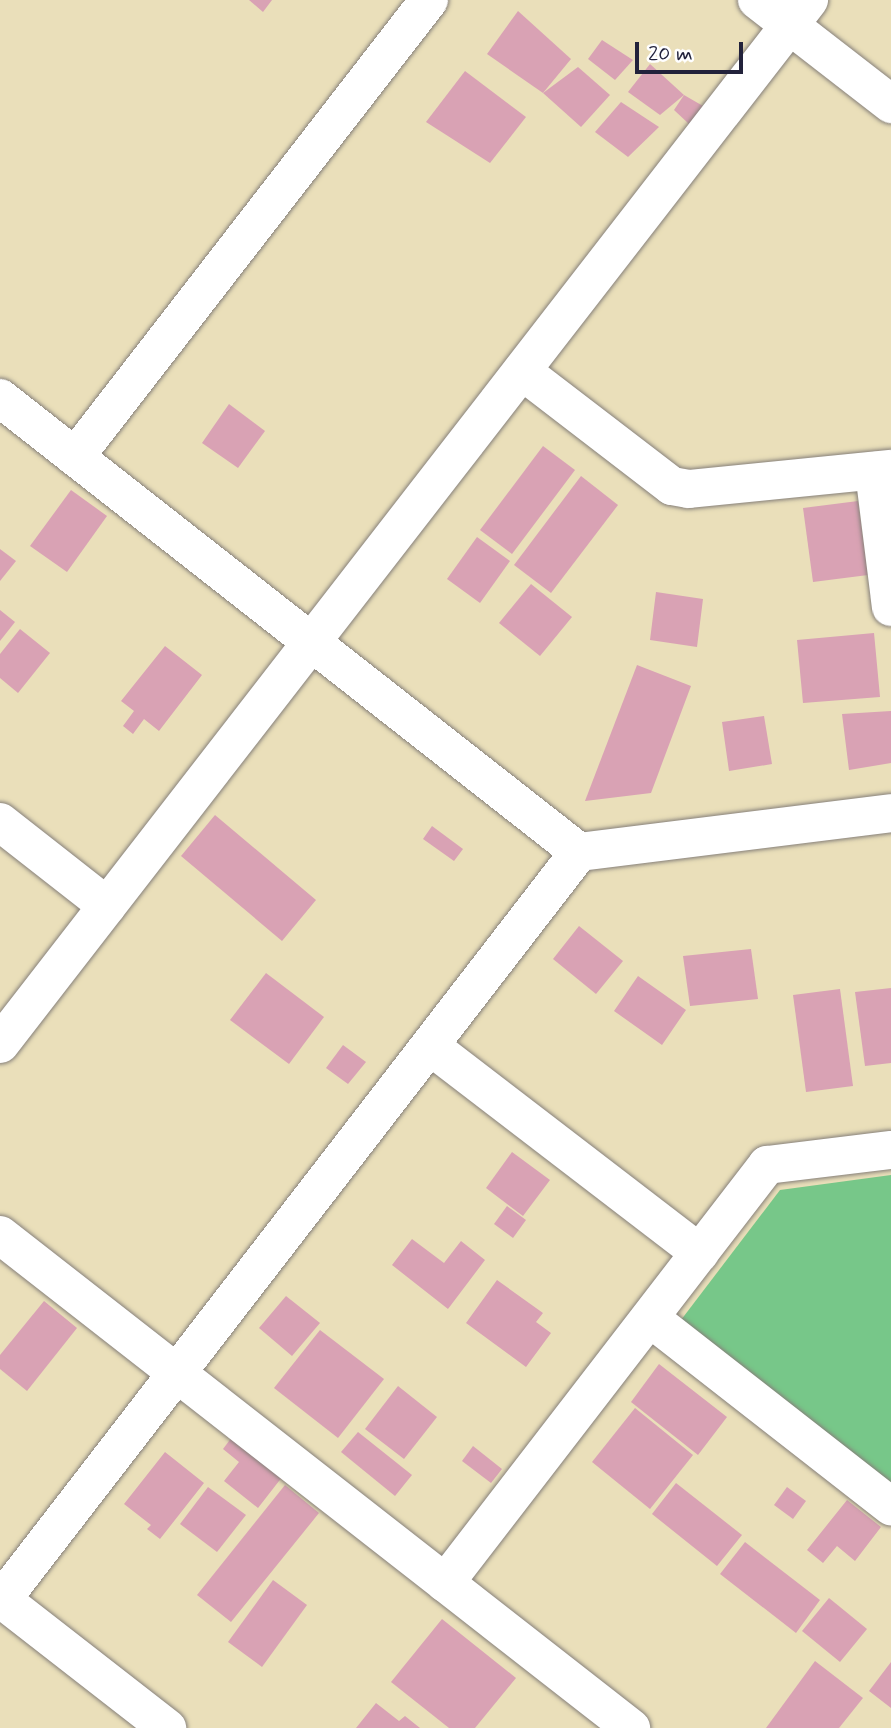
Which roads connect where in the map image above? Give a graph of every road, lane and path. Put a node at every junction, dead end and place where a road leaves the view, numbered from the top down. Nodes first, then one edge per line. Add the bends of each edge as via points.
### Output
1 (429, 0) edge
2 (757, 0) edge
3 (799, 13) edge
4 (891, 104) edge
5 (522, 371) junction
6 (0, 398) edge
7 (75, 457) junction
8 (883, 470) edge
9 (891, 607) edge
10 (312, 642) junction
11 (891, 813) edge
12 (0, 822) edge
13 (579, 852) junction
14 (107, 906) junction
15 (0, 1044) edge
16 (430, 1046) junction
17 (891, 1150) edge
18 (0, 1235) edge
19 (700, 1253) junction
20 (650, 1318) junction
21 (177, 1373) junction
22 (891, 1506) edge
23 (446, 1583) junction
24 (1, 1600) edge
25 (167, 1728) edge
26 (631, 1728) edge

1 - 7 street
2 - 3 street
3 - 4 street
3 - 5 street
5 - 8 street via 671,486 690,489
5 - 10 street
6 - 7 street
7 - 10 street
8 - 9 street
10 - 13 street
10 - 14 street
11 - 13 street
12 - 14 street
13 - 16 street
14 - 15 street
16 - 19 street
16 - 21 street
17 - 19 street via 767,1165
18 - 21 street
19 - 20 street
20 - 22 street
20 - 23 street
21 - 23 street
21 - 24 street
23 - 26 street
24 - 25 street

